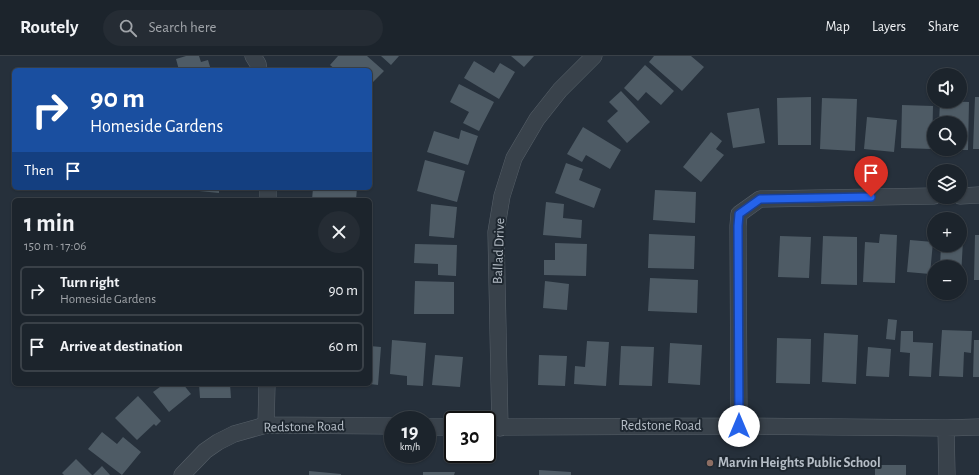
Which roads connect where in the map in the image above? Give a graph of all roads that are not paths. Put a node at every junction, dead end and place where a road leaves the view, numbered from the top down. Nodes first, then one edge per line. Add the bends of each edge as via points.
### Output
1 (594, 56) edge
2 (979, 195) edge
3 (927, 196) edge
4 (967, 196) edge
5 (267, 386) edge
6 (494, 411) edge
7 (266, 425) junction
8 (384, 426) edge
9 (739, 426) junction
10 (979, 426) edge
11 (496, 427) edge
12 (946, 428) junction
13 (182, 475) edge
14 (947, 475) edge

1 - 6 street, Ballad Drive via 560,90 537,119 514,158 502,196 496,232
2 - 4 street
3 - 9 street via 760,199 739,214
5 - 7 street
7 - 8 street, Redstone Road
7 - 13 street, Redstone Road via 234,434 218,442 205,451
9 - 11 street, Redstone Road
9 - 12 street, Redstone Road
10 - 12 street, Redstone Road
12 - 14 street

